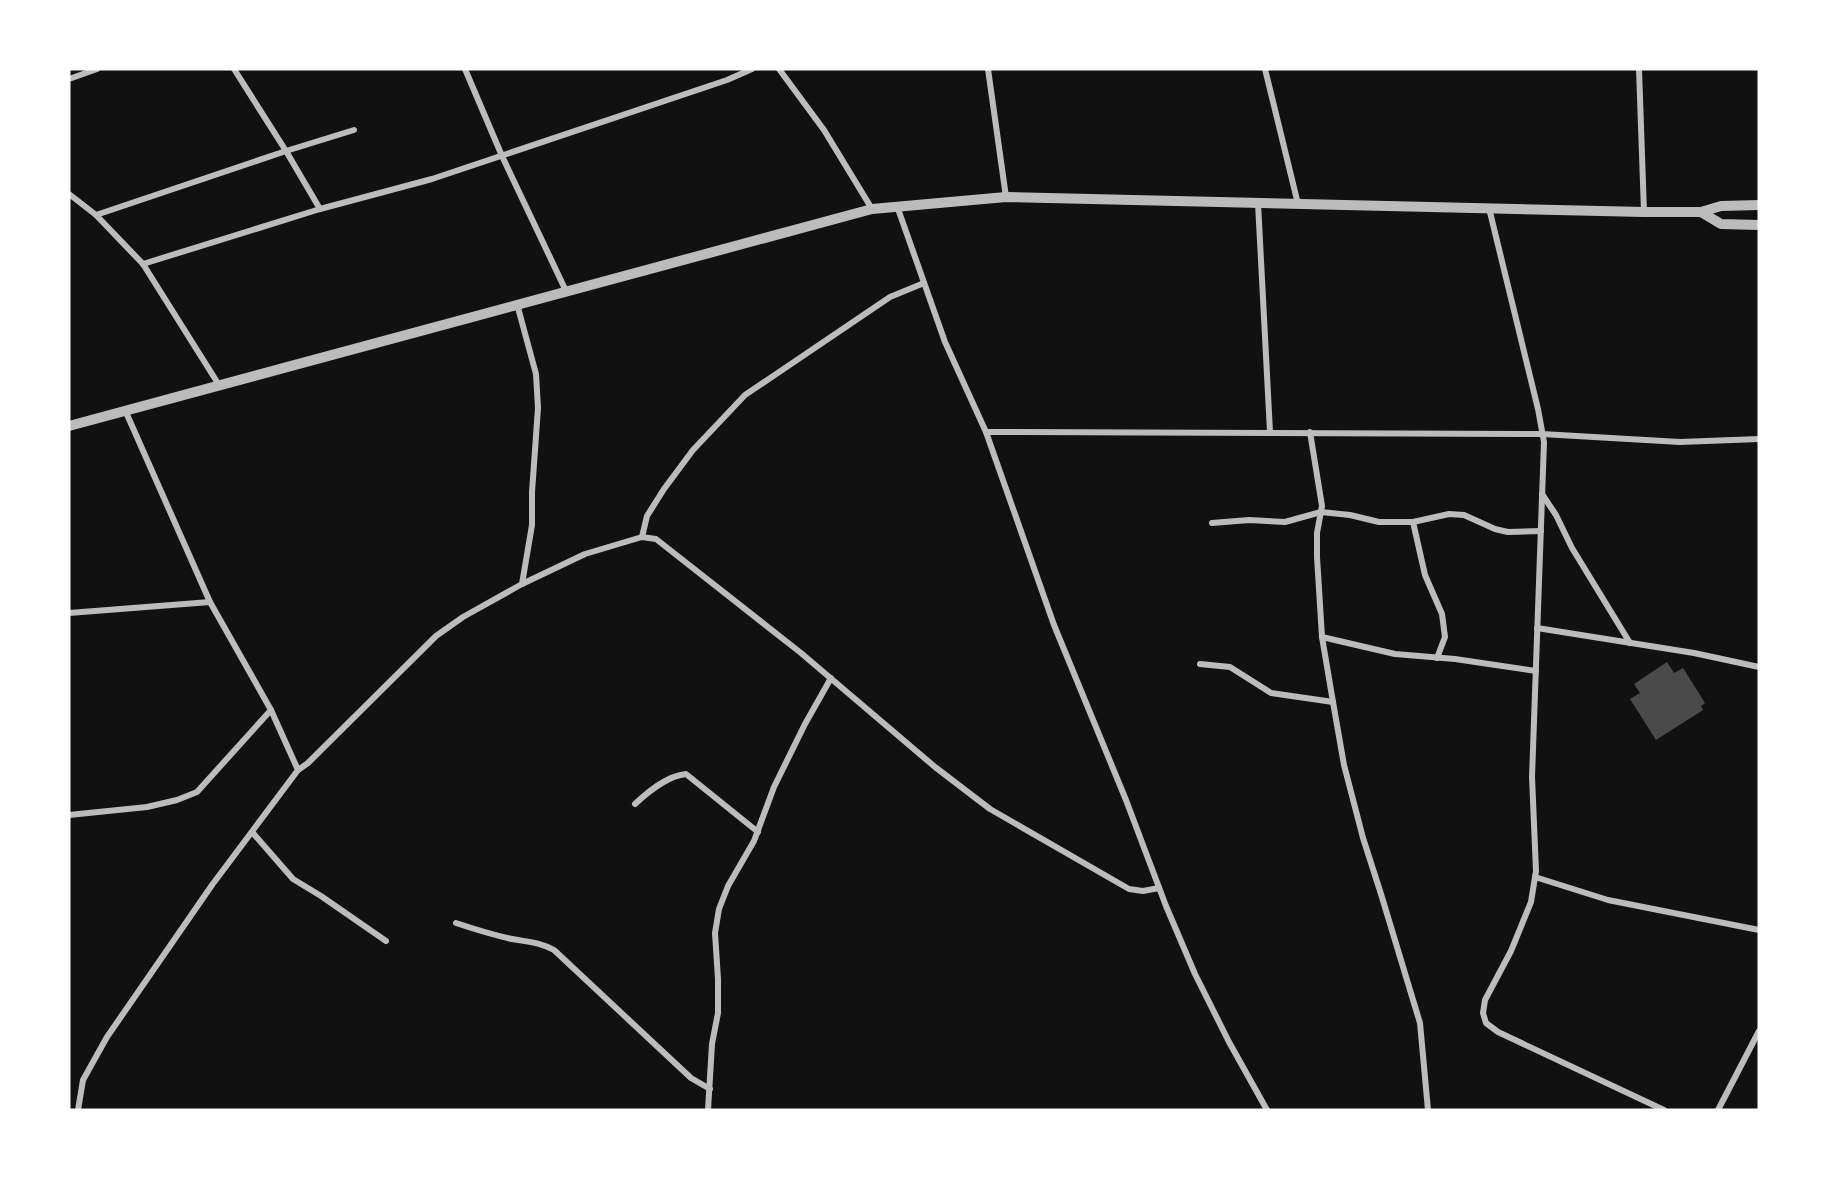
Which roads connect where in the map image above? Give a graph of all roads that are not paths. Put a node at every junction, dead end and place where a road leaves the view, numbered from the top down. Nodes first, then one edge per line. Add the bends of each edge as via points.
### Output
1 (97, 69) edge
2 (234, 69) edge
3 (465, 69) edge
4 (752, 69) edge
5 (779, 69) edge
6 (988, 69) edge
7 (1265, 69) edge
8 (1639, 69) edge
9 (69, 79) edge
10 (354, 130) dead end
11 (286, 151) junction
12 (502, 156) junction
13 (69, 194) edge
14 (1006, 197) junction
15 (1258, 203) junction
16 (1298, 204) junction
17 (1759, 205) edge
18 (897, 206) junction
19 (1489, 208) junction
20 (320, 209) junction
21 (872, 209) junction
22 (1644, 212) junction
23 (1701, 212) junction
24 (96, 215) junction
25 (1759, 225) edge
26 (143, 264) junction
27 (924, 283) junction
28 (566, 291) junction
29 (518, 304) junction
30 (219, 385) junction
31 (125, 410) junction
32 (69, 426) edge
33 (986, 432) junction
34 (1270, 432) junction
35 (1310, 432) junction
36 (1542, 434) junction
37 (1759, 438) edge
38 (1542, 493) junction
39 (1322, 512) junction
40 (1413, 522) junction
41 (1212, 523) dead end
42 (1541, 531) junction
43 (642, 537) junction
44 (522, 584) junction
45 (210, 602) junction
46 (69, 613) edge
47 (1538, 628) junction
48 (1322, 637) junction
49 (1630, 643) junction
50 (1437, 658) junction
51 (1200, 664) dead end
52 (1759, 667) edge
53 (1536, 672) junction
54 (831, 678) junction
55 (1333, 702) junction
56 (271, 710) junction
57 (298, 770) junction
58 (635, 804) dead end
59 (69, 814) edge
60 (252, 831) junction
61 (758, 832) junction
62 (1535, 877) junction
63 (1159, 888) junction
64 (456, 923) dead end
65 (1759, 930) edge
66 (386, 940) dead end
67 (1759, 1031) edge
68 (710, 1089) junction
69 (78, 1110) edge
70 (708, 1110) edge
71 (1267, 1110) edge
72 (1428, 1110) edge
73 (1664, 1110) edge
74 (1718, 1110) edge

1 - 9 street
2 - 11 street
3 - 12 street
4 - 12 street
5 - 21 street via 824,130
6 - 14 street
7 - 16 street
8 - 22 street
10 - 11 street
11 - 20 street
11 - 24 street
12 - 20 street
12 - 28 street
13 - 24 street
14 - 15 street
14 - 18 street
15 - 16 street
15 - 34 street
16 - 19 street
17 - 23 street via 1721,206
18 - 21 street
18 - 27 street
19 - 22 street
19 - 36 street
20 - 26 street
21 - 28 street
22 - 23 street
23 - 25 street via 1721,224
24 - 26 street
26 - 30 street
27 - 33 street via 945,342
27 - 43 street via 890,297 745,394 693,450 664,489 647,516
28 - 29 street
29 - 30 street
29 - 44 street via 536,374 538,408 532,525
30 - 31 street
31 - 32 street
31 - 45 street
33 - 34 street
33 - 63 street via 1054,625
34 - 35 street
35 - 36 street
35 - 39 street
36 - 37 street via 1680,442
36 - 38 street
38 - 42 street
38 - 49 street
39 - 40 street via 1379,522
39 - 41 street via 1285,522
39 - 48 street via 1317,532
40 - 42 street via 1449,514 1464,515 1508,532
40 - 50 street via 1425,575 1443,614 1445,637
42 - 47 street
43 - 44 street via 585,554
43 - 54 street via 657,539
44 - 57 street via 436,636
45 - 46 street
45 - 56 street
47 - 49 street
47 - 53 street
48 - 50 street via 1395,654
48 - 55 street
49 - 52 street
50 - 53 street
51 - 55 street via 1230,667 1271,693
53 - 62 street via 1532,777
54 - 61 street via 774,787
54 - 63 street via 990,809 1129,889
55 - 72 street via 1363,838 1420,1023
56 - 57 street
56 - 59 street via 197,792 147,807
57 - 60 street
58 - 61 street via 675,775 686,774
60 - 66 street via 292,879
60 - 69 street via 107,1037 83,1080
61 - 68 street via 719,909 715,933 718,1013
62 - 65 street via 1608,900
62 - 73 street via 1531,902 1485,1000 1486,1023
63 - 71 street via 1195,974
64 - 68 street via 513,940 545,944 691,1078
67 - 74 street
68 - 70 street

